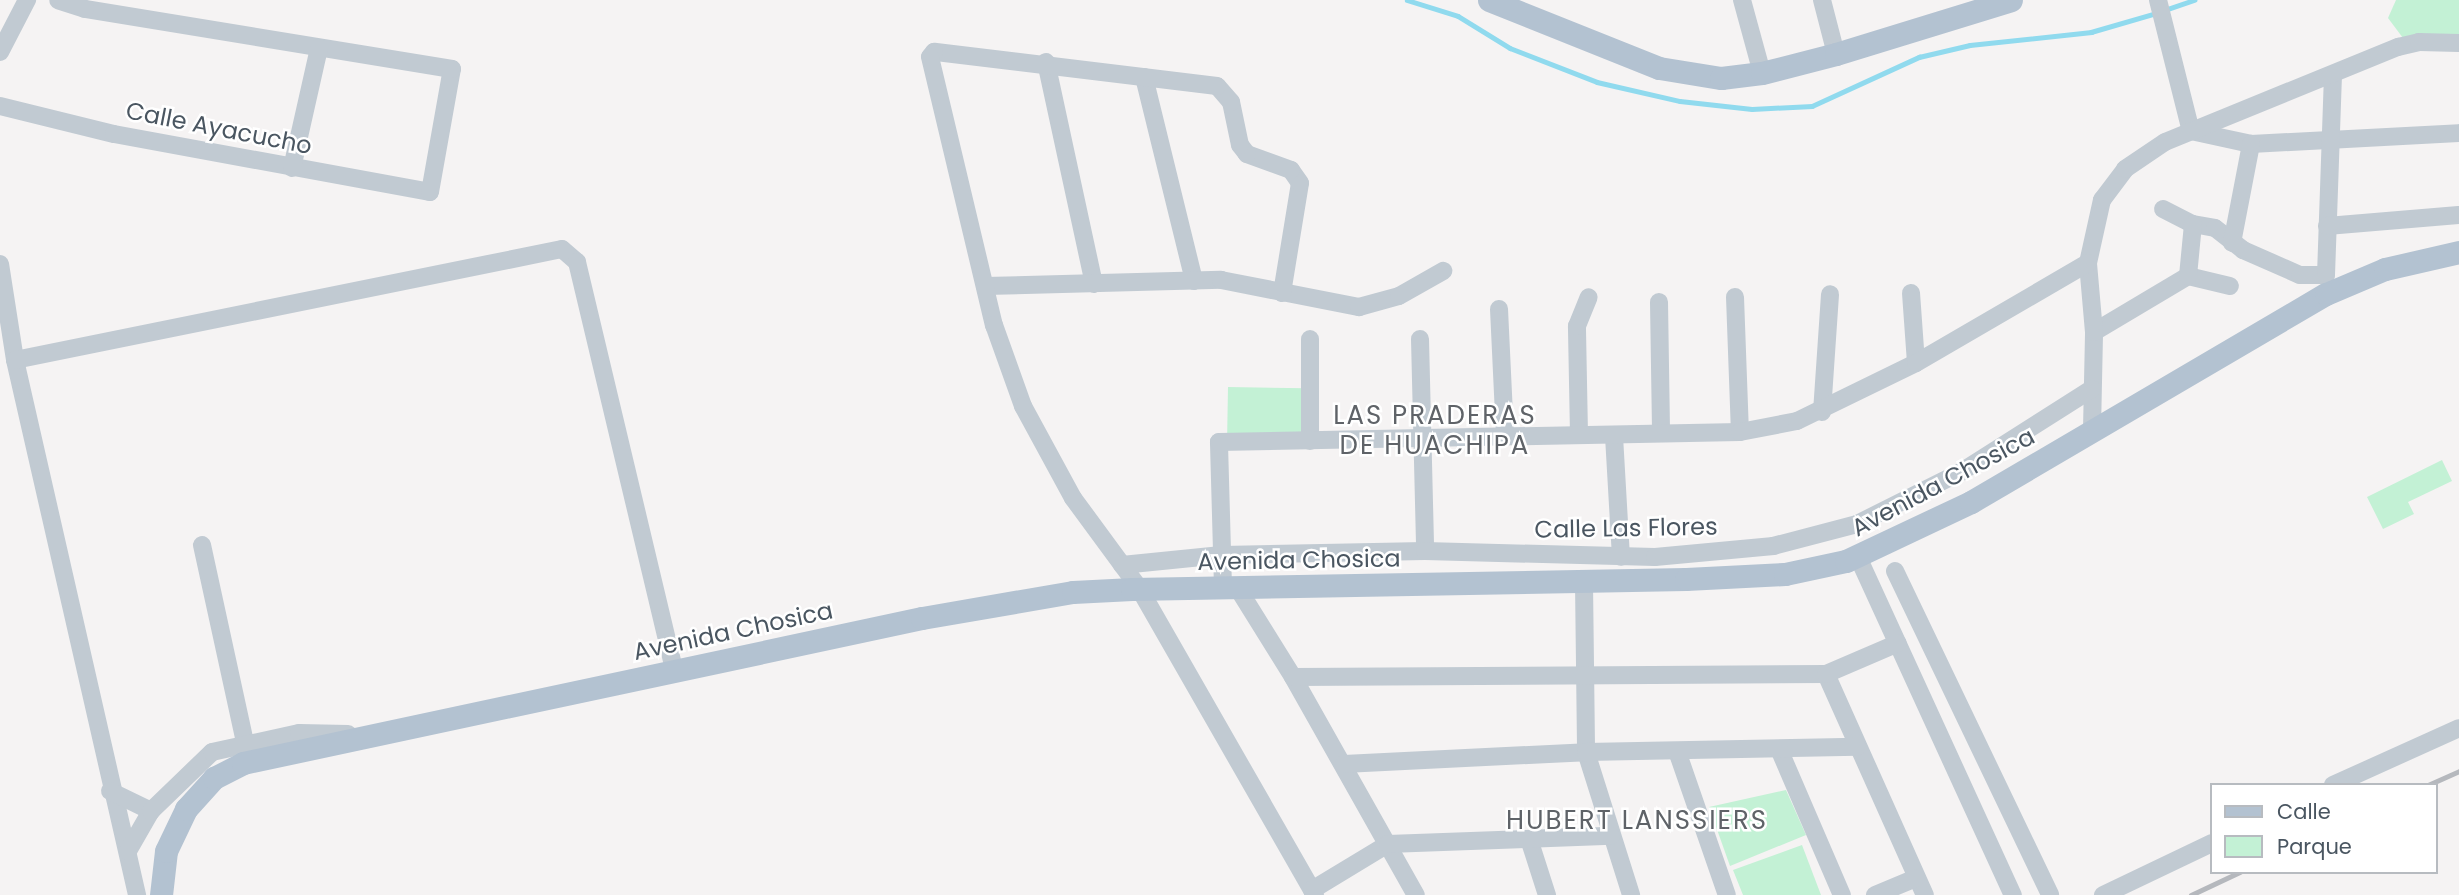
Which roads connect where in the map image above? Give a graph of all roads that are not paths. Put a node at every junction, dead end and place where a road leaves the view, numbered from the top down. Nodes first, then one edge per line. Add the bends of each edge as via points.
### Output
1 (27, 0) edge
2 (58, 0) edge
3 (1489, 0) edge
4 (1742, 0) edge
5 (1822, 0) edge
6 (2011, 0) edge
7 (2158, 0) edge
8 (2459, 43) edge
9 (319, 48) junction
10 (0, 52) edge
11 (1836, 54) junction
12 (1046, 62) junction
13 (1762, 73) junction
14 (1144, 77) junction
15 (2333, 77) junction
16 (0, 106) edge
17 (2191, 131) junction
18 (2459, 134) edge
19 (2328, 140) junction
20 (2251, 144) junction
21 (292, 168) junction
22 (2163, 209) dead end
23 (2459, 215) edge
24 (2193, 224) junction
25 (2327, 226) junction
26 (2232, 243) junction
27 (2459, 252) edge
28 (2088, 262) junction
29 (0, 264) edge
30 (1443, 271) dead end
31 (2189, 276) junction
32 (1194, 281) junction
33 (1094, 284) junction
34 (985, 286) junction
35 (2230, 286) dead end
36 (1283, 293) junction
37 (1910, 293) dead end
38 (1829, 294) dead end
39 (1589, 297) dead end
40 (1735, 297) dead end
41 (1659, 302) dead end
42 (1499, 309) dead end
43 (2094, 332) junction
44 (1310, 339) dead end
45 (1420, 339) dead end
46 (15, 360) junction
47 (1916, 363) junction
48 (2092, 389) junction
49 (1822, 412) junction
50 (2092, 430) junction
51 (1740, 432) junction
52 (1661, 433) junction
53 (1579, 434) junction
54 (1614, 436) junction
55 (1505, 437) junction
56 (1423, 439) junction
57 (1310, 440) junction
58 (202, 545) dead end
59 (1425, 551) junction
60 (1223, 555) junction
61 (1621, 557) junction
62 (1858, 557) junction
63 (1122, 565) junction
64 (1895, 571) dead end
65 (1584, 583) junction
66 (1230, 587) junction
67 (1136, 588) junction
68 (1898, 643) junction
69 (674, 670) junction
70 (1584, 673) junction
71 (1826, 674) junction
72 (1293, 677) junction
73 (2459, 728) edge
74 (376, 734) junction
75 (245, 743) junction
76 (1857, 747) junction
77 (1779, 749) junction
78 (1677, 751) junction
79 (1586, 752) junction
80 (1343, 764) junction
81 (2337, 783) edge
82 (110, 791) junction
83 (151, 811) junction
84 (1611, 836) junction
85 (1529, 839) junction
86 (2210, 843) edge
87 (1388, 844) junction
88 (128, 851) junction
89 (1916, 878) junction
90 (1313, 893) edge
91 (137, 895) edge
92 (161, 895) edge
93 (1416, 895) edge
94 (1547, 895) edge
95 (1631, 895) edge
96 (1727, 895) edge
97 (1842, 895) edge
98 (1875, 895) edge
99 (1924, 895) edge
100 (2013, 895) edge
101 (2050, 895) edge
102 (2103, 895) edge

1 - 10 street
2 - 9 street via 85,9
3 - 13 main road via 1659,68 1721,78
4 - 13 street
5 - 11 street
6 - 11 main road
7 - 17 street
8 - 15 street via 2419,42 2398,47
9 - 21 street
9 - 21 street, Calle Ayacucho via 452,69 430,192
11 - 13 main road
12 - 14 street
12 - 33 street
12 - 34 street via 942,50 930,57
14 - 32 street
14 - 36 street via 1217,86 1231,102 1240,145 1247,154 1291,170 1300,183
15 - 17 street
15 - 19 street
16 - 21 street, Calle Ayacucho via 114,134
17 - 20 street
17 - 28 street via 2125,169 2102,200
18 - 19 street
19 - 20 street
19 - 25 street
20 - 26 street
22 - 24 street
23 - 25 street
24 - 26 street via 2215,228
24 - 31 street
25 - 26 street via 2326,275 2300,275
27 - 50 main road, Avenida Chosica via 2385,269 2326,294
28 - 43 street
28 - 47 street
29 - 46 street
30 - 36 street via 1399,296 1359,307
31 - 35 street
31 - 43 street
32 - 33 street
32 - 36 street via 1221,280
33 - 34 street
34 - 63 street via 1023,406 1073,498
37 - 47 street
38 - 49 street
39 - 53 street via 1577,326
40 - 51 street
41 - 52 street
42 - 55 street
43 - 48 street
44 - 57 street
45 - 56 street
46 - 69 street via 562,249 577,262
46 - 82 street via 53,513
47 - 49 street
48 - 50 street
48 - 61 street, Calle Las Flores via 1961,472 1857,524 1773,546
49 - 51 street
50 - 62 main road, Avenida Chosica via 1971,502
51 - 52 street
52 - 54 street
53 - 54 street
53 - 55 street
54 - 61 street
55 - 56 street
56 - 57 street
56 - 59 street
57 - 60 street via 1219,442
58 - 75 street
59 - 60 street, Calle Las Flores
59 - 61 street, Calle Las Flores
60 - 63 street, Calle Las Flores
60 - 66 street
62 - 65 main road, Avenida Chosica via 1785,574
62 - 68 street
63 - 67 street
64 - 101 street
65 - 66 main road, Avenida Chosica
65 - 70 street
66 - 67 main road, Avenida Chosica
66 - 72 street
67 - 69 main road, Avenida Chosica via 922,618
67 - 90 street
68 - 71 street
68 - 100 street
69 - 74 main road, Avenida Chosica
70 - 71 street
70 - 72 street
70 - 79 street
71 - 76 street
72 - 80 street
73 - 81 street
74 - 75 street via 299,733
74 - 92 main road, Avenida Chosica via 243,764 214,778 186,809 166,851
75 - 83 street via 212,752
76 - 77 street
76 - 89 street
77 - 78 street
77 - 97 street
78 - 79 street
78 - 96 street
79 - 80 street
79 - 84 street
80 - 87 street
82 - 83 street
82 - 88 street
83 - 88 street
84 - 85 street
84 - 95 street
85 - 87 street
85 - 94 street
86 - 102 street
87 - 90 street
87 - 93 street
88 - 91 street
89 - 98 street
89 - 99 street

